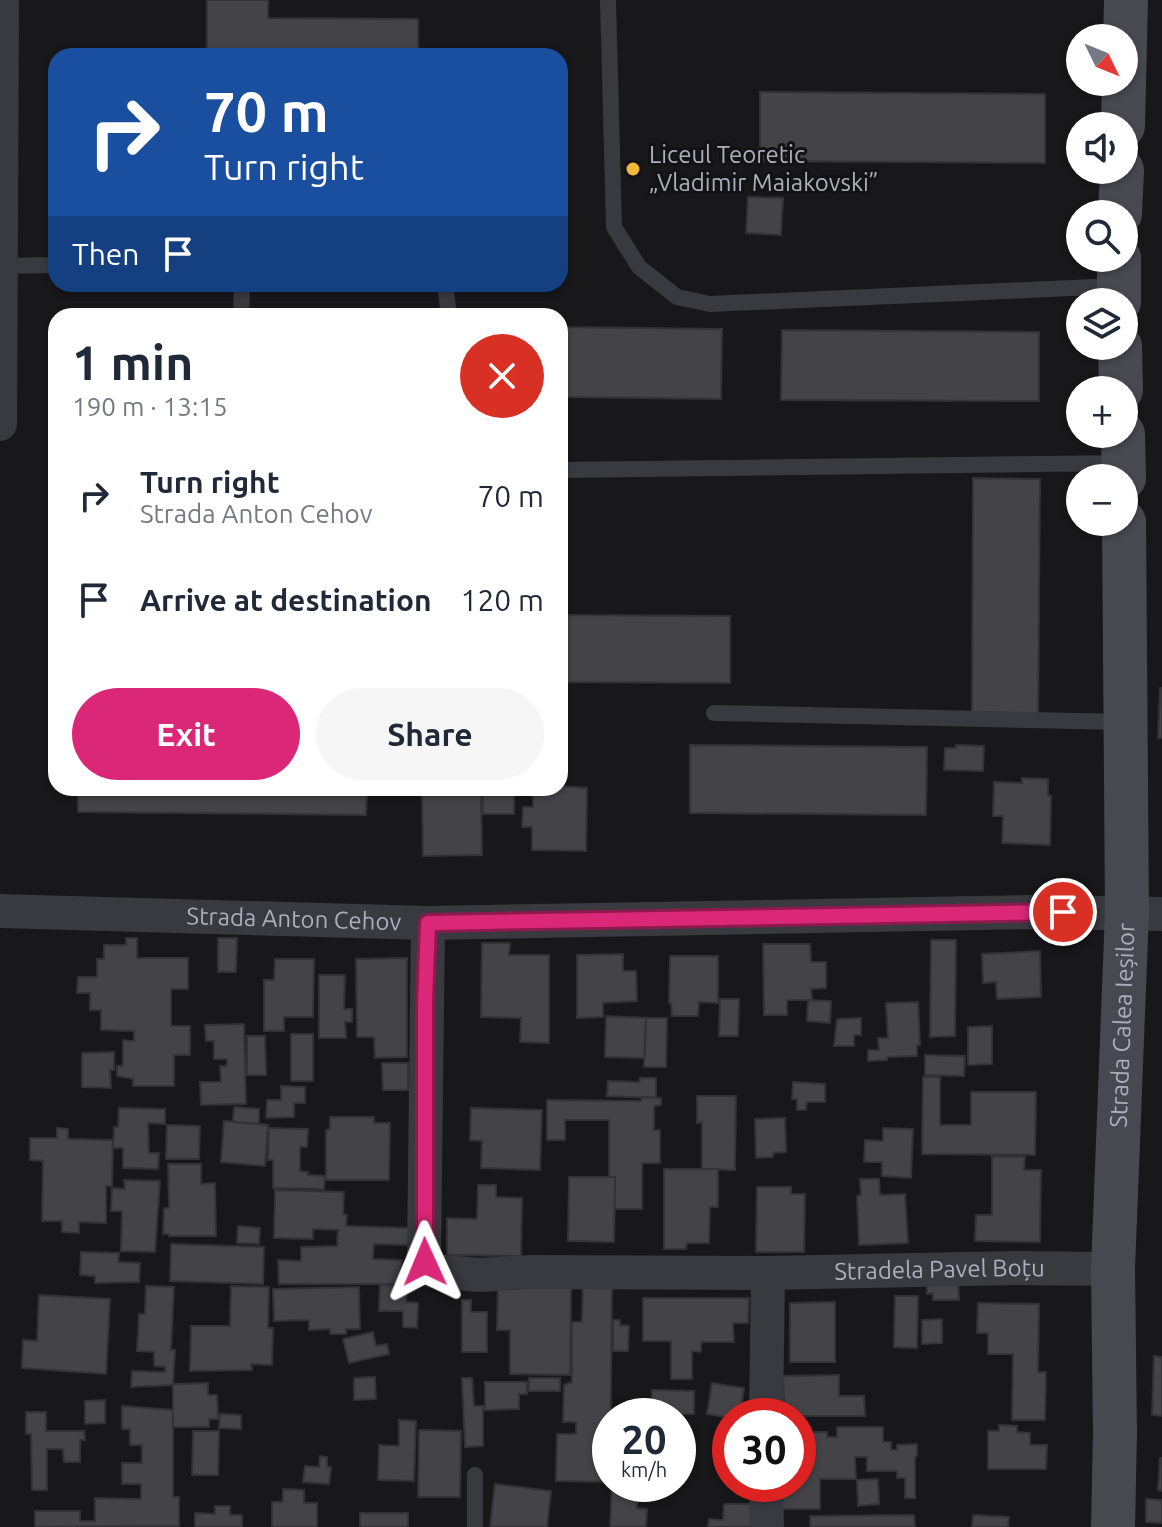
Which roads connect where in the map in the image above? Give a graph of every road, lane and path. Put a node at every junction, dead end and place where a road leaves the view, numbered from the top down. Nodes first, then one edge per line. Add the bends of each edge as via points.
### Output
1 (2, 0) edge
2 (608, 0) edge
3 (1126, 0) edge
4 (1123, 112) edge
5 (48, 265) edge
6 (1, 266) edge
7 (1119, 282) edge
8 (0, 424) edge
9 (1123, 458) edge
10 (568, 470) edge
11 (1124, 536) edge
12 (714, 713) dead end
13 (1125, 722) junction
14 (0, 911) edge
15 (1144, 913) edge
16 (428, 923) junction
17 (1113, 1269) junction
18 (768, 1273) junction
19 (766, 1398) edge
20 (475, 1475) dead end
21 (766, 1502) edge
22 (475, 1527) edge
23 (767, 1527) edge
24 (1113, 1527) edge

1 - 6 street
2 - 7 lane via 614,227 639,267 677,297 710,304
3 - 4 street
5 - 6 lane
6 - 8 street
9 - 10 lane
11 - 13 street, Strada Calea Ieșilor
12 - 13 lane
13 - 15 street, Strada Calea Ieșilor
14 - 16 street, Strada Anton Cehov
15 - 16 street, Strada Anton Cehov
15 - 17 street, Strada Calea Ieșilor
16 - 18 street, Stradela Pavel Boțu via 432,1268 479,1275
17 - 18 street, Stradela Pavel Boțu
17 - 24 street, Strada Calea Ieșilor
18 - 19 street
20 - 22 lane
21 - 23 street

